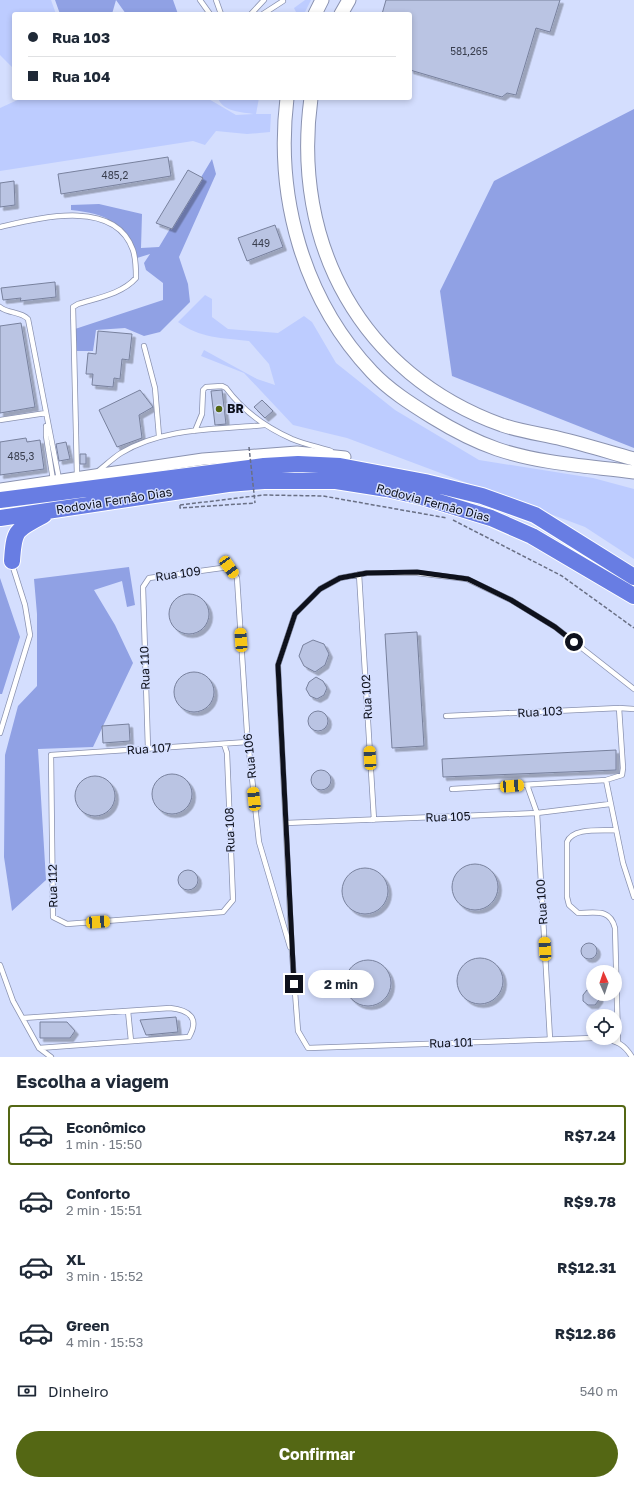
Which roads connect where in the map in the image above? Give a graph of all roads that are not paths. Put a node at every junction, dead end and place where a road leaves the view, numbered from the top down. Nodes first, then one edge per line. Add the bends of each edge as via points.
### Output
1 (200, 0) edge
2 (216, 0) edge
3 (264, 0) edge
4 (322, 0) edge
5 (349, 0) edge
6 (283, 1) dead end
7 (209, 12) edge
8 (220, 12) edge
9 (253, 12) edge
10 (266, 12) edge
11 (316, 12) edge
12 (342, 12) edge
13 (287, 100) edge
14 (311, 100) edge
15 (0, 227) edge
16 (0, 307) edge
17 (144, 346) dead end
18 (46, 416) junction
19 (0, 420) edge
20 (264, 425) junction
21 (194, 430) junction
22 (159, 436) junction
23 (345, 456) junction
24 (634, 458) edge
25 (634, 472) edge
26 (94, 474) junction
27 (77, 476) junction
28 (56, 480) junction
29 (425, 482) junction
30 (0, 489) edge
31 (0, 500) edge
32 (54, 510) junction
33 (0, 518) edge
34 (0, 543) edge
35 (12, 561) junction
36 (609, 561) junction
37 (634, 570) edge
38 (360, 574) junction
39 (634, 577) edge
40 (237, 578) joint
41 (607, 580) junction
42 (143, 587) joint
43 (634, 596) edge
44 (634, 609) edge
45 (634, 689) edge
46 (619, 708) junction
47 (634, 709) edge
48 (446, 716) dead end
49 (0, 733) edge
50 (248, 742) junction
51 (224, 744) junction
52 (148, 749) junction
53 (51, 755) joint
54 (606, 780) junction
55 (527, 784) junction
56 (452, 789) dead end
57 (610, 804) junction
58 (536, 813) junction
59 (374, 820) junction
60 (286, 823) junction
61 (615, 830) junction
62 (634, 897) edge
63 (223, 912) joint
64 (292, 953) junction
65 (0, 965) edge
66 (617, 1009) edge
67 (128, 1011) junction
68 (23, 1018) junction
69 (586, 1038) edge
70 (550, 1039) junction
71 (131, 1042) junction
72 (622, 1044) edge
73 (39, 1048) junction
74 (51, 1057) edge
75 (632, 1057) edge

1 - 7 lane
2 - 8 lane
3 - 9 lane
4 - 11 main road
5 - 12 main road
6 - 10 lane
13 - 25 main road via 284,168 292,217 304,260 328,314 372,372 408,402 462,435 497,449 564,465
14 - 24 main road via 307,153 310,194 329,265 347,299 397,363 460,406 502,425
15 - 27 lane via 52,217 100,219 110,222 118,229 133,249 136,278 133,281 117,291 73,308
16 - 18 lane via 6,312 24,315 28,319
17 - 22 lane via 155,388
18 - 19 lane
18 - 28 lane
20 - 21 lane
20 - 21 lane via 241,408 226,388 206,387 203,390 202,414
20 - 23 lane via 293,439
21 - 22 lane
22 - 26 lane via 121,453
23 - 26 street via 297,452 238,456
23 - 29 highway via 377,464
26 - 27 street
27 - 28 street
28 - 30 street
29 - 31 highway, Rodovia Fernão Dias via 340,466 298,464 223,471
29 - 36 highway, Rodovia Fernão Dias via 482,496 535,515
32 - 33 highway, Rodovia Fernão Dias
32 - 35 highway via 16,532
32 - 41 highway, Rodovia Fernão Dias via 228,484 336,481 387,489 491,518 532,536
34 - 35 highway
35 - 49 lane via 30,635
36 - 37 highway
36 - 39 highway, Rodovia Fernão Dias
38 - 45 lane via 417,572 468,579 511,600 555,627
38 - 59 lane, Rua 102
38 - 60 lane via 340,578 320,589 295,614 278,665
40 - 42 lane, Rua 109 via 229,567 149,578
40 - 50 lane, Rua 106
41 - 43 highway, Rodovia Fernão Dias
41 - 44 highway via 622,600
42 - 52 lane, Rua 110
46 - 47 lane, Rua 103
46 - 48 lane, Rua 103
46 - 54 lane via 622,774
50 - 51 lane, Rua 107
50 - 64 lane, Rua 106 via 259,842
51 - 52 lane, Rua 107
51 - 63 lane, Rua 108 via 227,753 233,900
52 - 53 lane, Rua 107
53 - 63 lane, Rua 112 via 53,917 67,924
54 - 55 lane
54 - 57 lane
55 - 56 lane
55 - 58 lane, Rua 100
57 - 58 lane, Rua 105
57 - 61 lane
58 - 59 lane, Rua 105
58 - 70 lane, Rua 100
59 - 60 lane, Rua 105
60 - 64 lane
61 - 62 lane
61 - 66 lane via 575,833 566,842 569,905 578,913 605,913 613,920
64 - 70 lane, Rua 101 via 298,1031 308,1048
65 - 68 lane via 13,1001
67 - 68 lane
67 - 71 lane
67 - 71 lane via 182,1009 189,1013 193,1021 189,1038
68 - 73 lane
69 - 70 lane, Rua 101
71 - 73 lane
72 - 75 lane
73 - 74 lane

